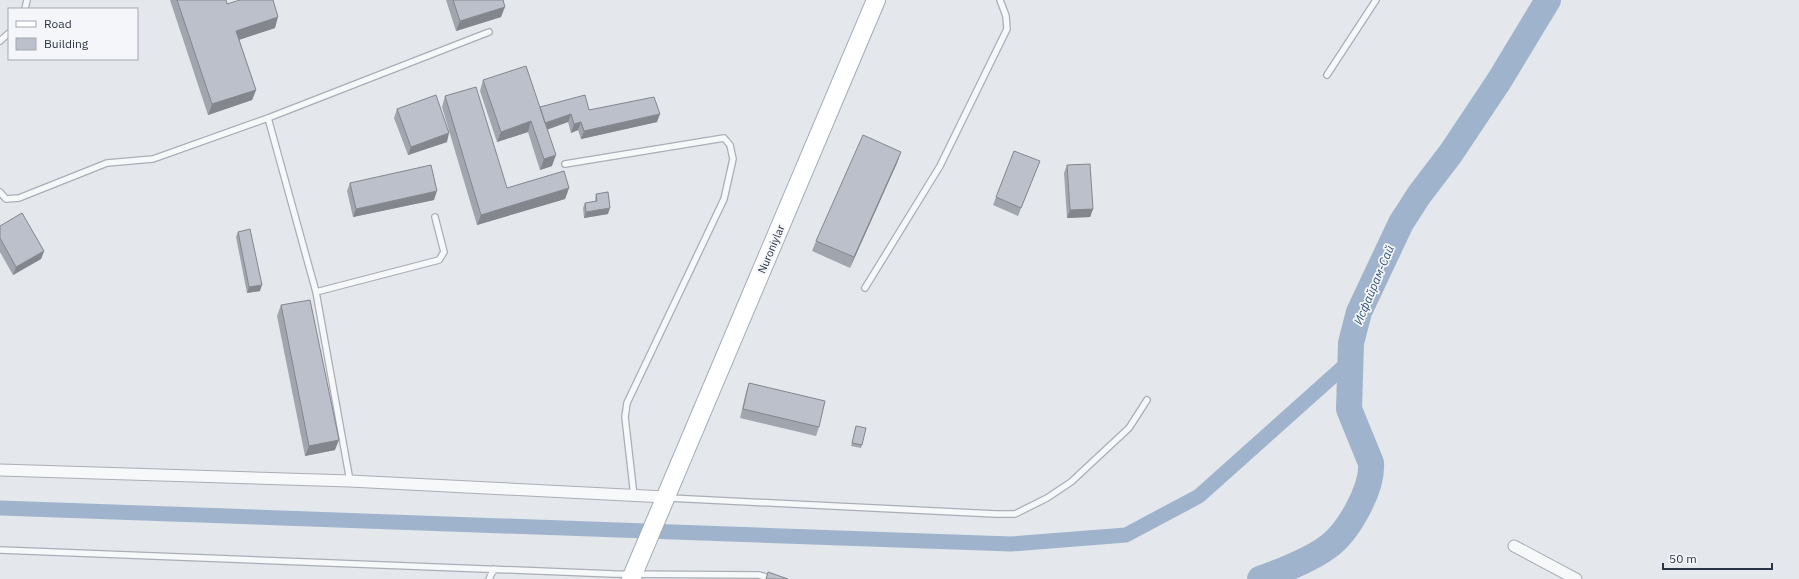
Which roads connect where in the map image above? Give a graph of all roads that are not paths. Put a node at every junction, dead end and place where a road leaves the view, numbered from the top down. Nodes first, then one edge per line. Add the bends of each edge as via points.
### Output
1 (876, 0) edge
2 (1000, 0) edge
3 (1376, 0) edge
4 (489, 32) dead end
5 (8, 34) edge
6 (0, 41) edge
7 (1327, 75) dead end
8 (268, 118) junction
9 (565, 164) dead end
10 (0, 192) edge
11 (435, 216) dead end
12 (865, 288) dead end
13 (316, 292) junction
14 (1147, 400) dead end
15 (0, 470) edge
16 (350, 481) junction
17 (634, 496) junction
18 (665, 498) junction
19 (1514, 546) dead end
20 (0, 550) edge
21 (494, 569) junction
22 (632, 576) edge
23 (702, 576) edge
24 (489, 579) edge
25 (772, 579) edge
26 (1576, 579) edge

1 - 18 main road, Nuroniylar
2 - 12 lane via 1006,16 1007,29 940,166
3 - 7 lane
4 - 8 lane
5 - 6 lane
8 - 10 lane via 153,159 107,163 18,198 6,199
8 - 13 lane
9 - 17 lane via 724,138 730,145 733,160 724,199 627,403 625,417
11 - 13 lane via 444,252 439,260
13 - 16 lane
14 - 18 lane via 1129,428 1071,482 1016,514
15 - 16 street
16 - 17 street
17 - 18 street
18 - 22 main road, Nuroniylar
19 - 26 street
20 - 21 lane
21 - 22 lane
21 - 24 lane
22 - 23 lane
23 - 25 lane via 759,575

